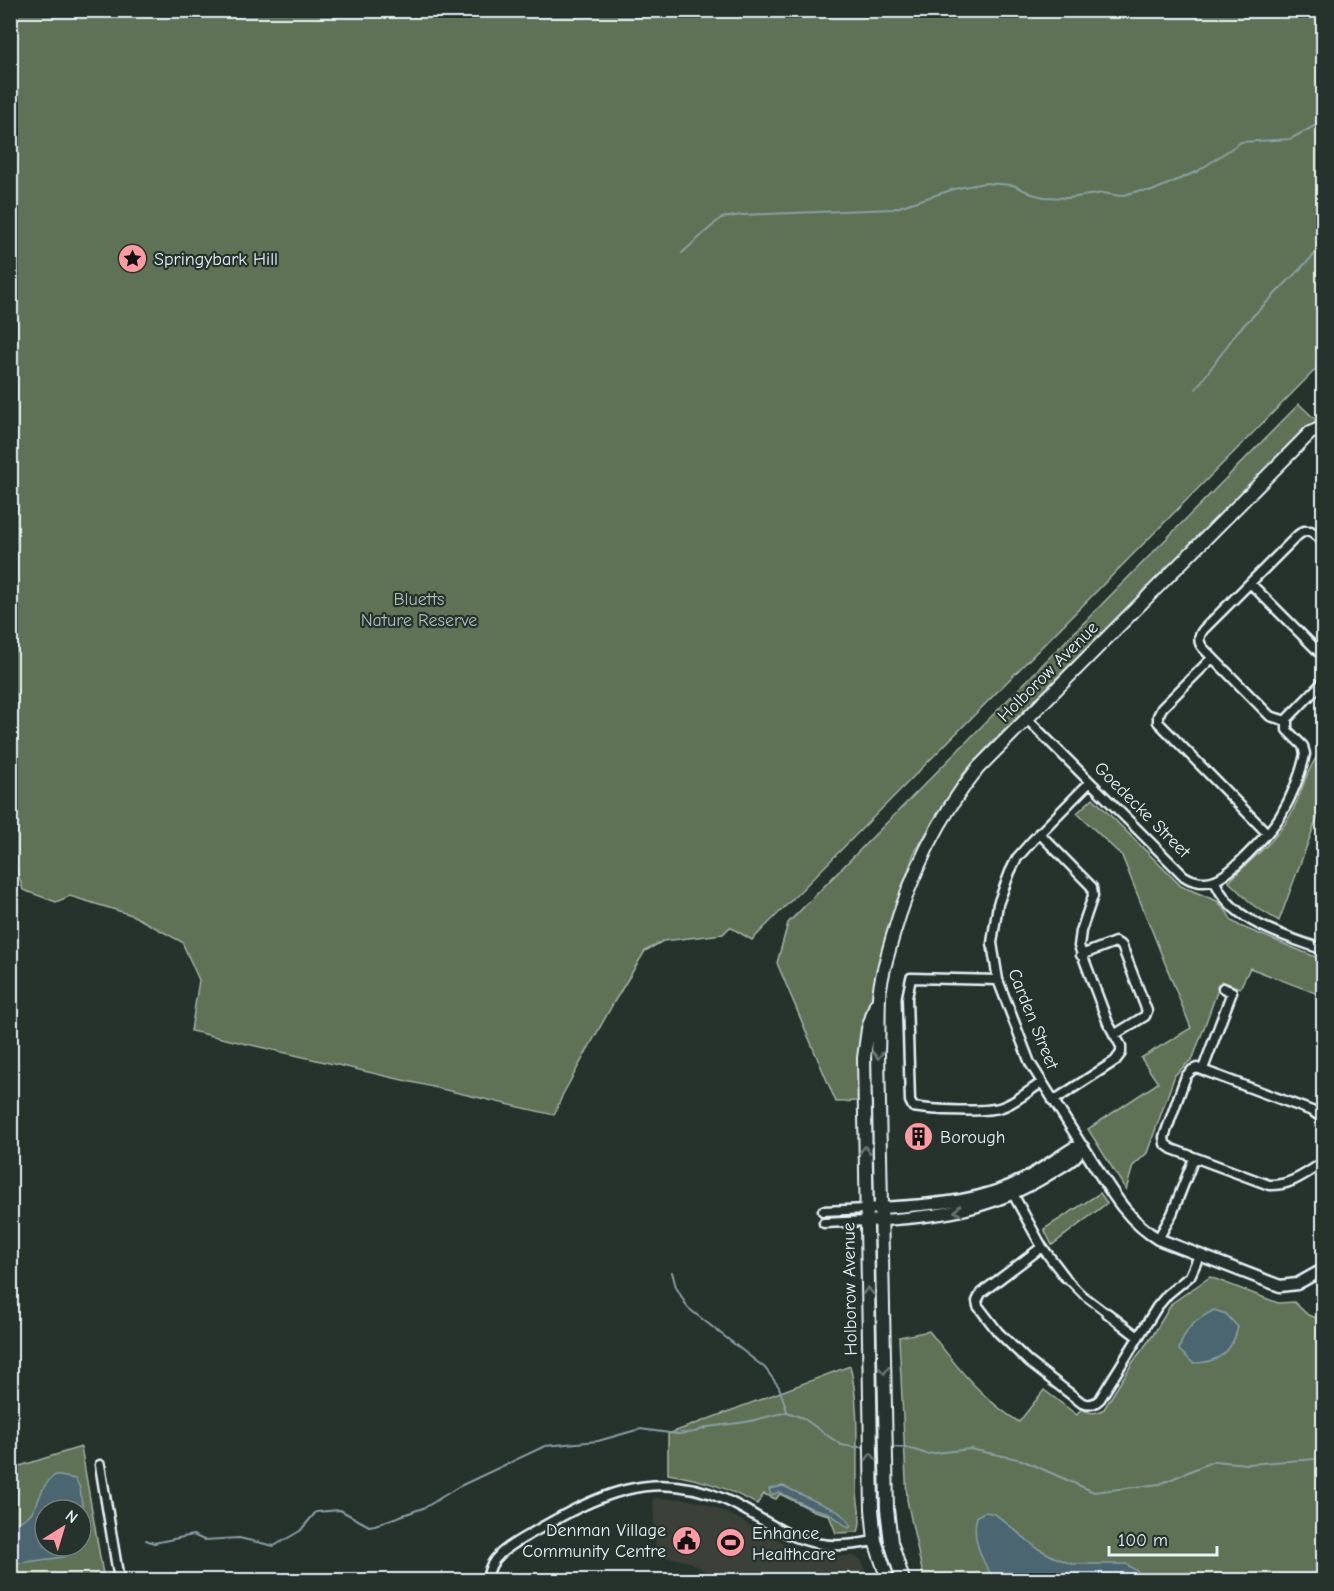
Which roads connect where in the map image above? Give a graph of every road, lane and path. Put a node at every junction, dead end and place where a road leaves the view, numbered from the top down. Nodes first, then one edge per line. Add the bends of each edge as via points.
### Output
1 (1323, 427) edge
2 (1323, 542) edge
3 (1250, 583) junction
4 (1323, 657) edge
5 (1212, 658) junction
6 (1323, 681) edge
7 (1026, 718) junction
8 (1286, 721) junction
9 (1090, 782) junction
10 (1267, 832) junction
11 (1039, 833) junction
12 (1215, 880) junction
13 (1323, 950) edge
14 (1081, 955) junction
15 (998, 980) junction
16 (1223, 988) dead end
17 (879, 996) junction
18 (1114, 1035) junction
19 (1203, 1069) junction
20 (1041, 1083) junction
21 (1053, 1101) junction
22 (1323, 1119) edge
23 (1083, 1147) joint
24 (1194, 1158) junction
25 (1323, 1162) edge
26 (1013, 1194) junction
27 (823, 1211) dead end
28 (882, 1214) junction
29 (867, 1215) junction
30 (824, 1223) dead end
31 (1158, 1239) junction
32 (1042, 1247) junction
33 (1199, 1256) junction
34 (1323, 1269) edge
35 (1065, 1277) joint
36 (1107, 1313) joint
37 (1138, 1337) junction
38 (100, 1465) dead end
39 (890, 1540) junction
40 (875, 1541) junction
41 (118, 1581) edge
42 (488, 1581) edge
43 (888, 1581) edge
44 (903, 1581) edge

1 - 7 main road, Holborow Avenue via 1310,433
2 - 3 street via 1311,531 1300,533
3 - 4 street
3 - 5 street via 1200,634 1200,644
5 - 8 street via 1270,716
5 - 10 street via 1161,708 1158,722
6 - 8 street
7 - 9 street, Goedecke Street
7 - 17 main road, Holborow Avenue via 968,781 932,835 903,902
8 - 10 street via 1287,730 1303,746 1305,756 1286,805
9 - 11 street, Carden Street
9 - 12 street, Goedecke Street via 1184,876 1196,882
10 - 12 street
11 - 14 street via 1092,887 1094,896 1080,936
11 - 15 street, Carden Street via 1013,865 998,904 992,943
12 - 13 street via 1220,891 1250,921
14 - 18 street
14 - 18 street via 1115,942 1122,946 1147,1010 1145,1016
15 - 20 street, Carden Street via 1026,1055
15 - 20 street via 911,978 906,998 909,1101 913,1107 922,1109 1001,1108
16 - 19 street via 1232,992
17 -> 28 main road, Holborow Avenue
29 -> 17 main road, Holborow Avenue via 864,1058
18 - 21 street via 1121,1047 1117,1060
19 - 22 street via 1312,1111
19 - 24 street via 1196,1068 1187,1074 1164,1135 1168,1147
20 - 21 street, Carden Street
21 - 23 street, Carden Street
23 - 31 street via 1125,1211
24 - 25 street via 1269,1185 1292,1181
24 - 31 street
26 -> 28 street via 972,1209
26 - 28 street via 1077,1157 1082,1147 1073,1148 1025,1179 999,1190
26 - 32 street
27 - 29 street
28 - 29 street
28 -> 39 main road, Holborow Avenue
29 - 30 street
40 -> 29 main road, Holborow Avenue
31 - 33 street
32 - 35 street
32 - 37 street via 982,1292 977,1301 988,1321 1018,1353 1088,1405 1100,1399
33 - 34 street via 1280,1286 1297,1284
33 - 37 street via 1190,1276 1164,1298
35 - 36 street
36 - 37 street
38 - 41 street
39 - 40 main road
39 - 44 main road, Holborow Avenue
40 - 42 street via 840,1545 813,1542 706,1492 675,1486 642,1486 587,1502 510,1546 493,1564
40 - 43 main road, Holborow Avenue

